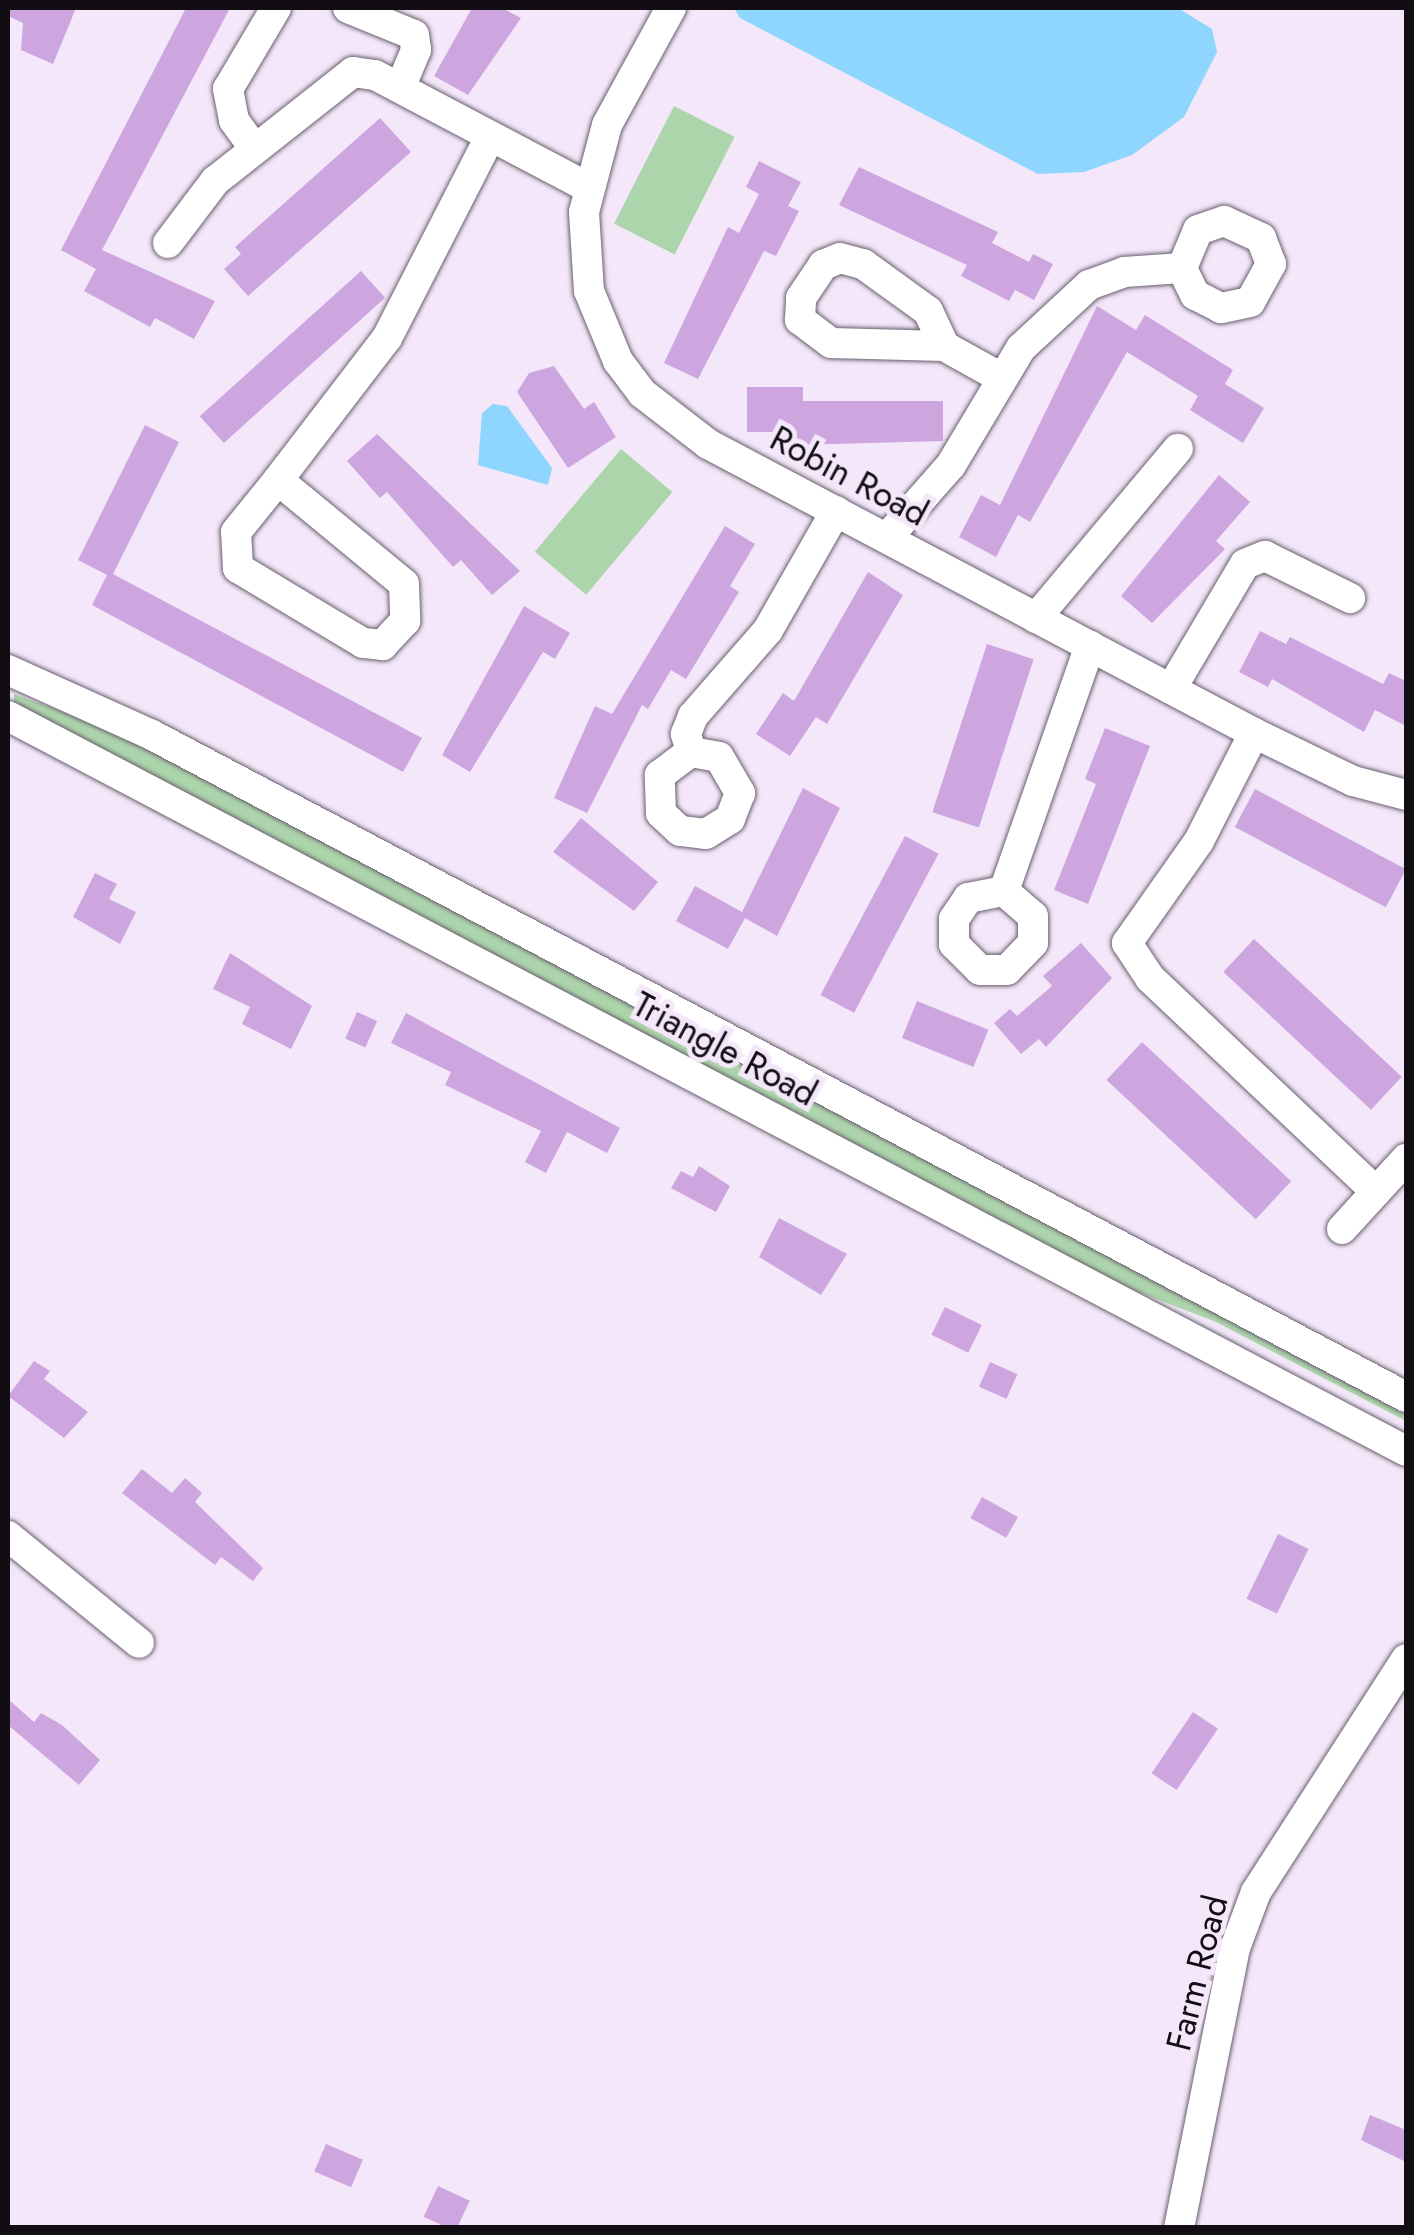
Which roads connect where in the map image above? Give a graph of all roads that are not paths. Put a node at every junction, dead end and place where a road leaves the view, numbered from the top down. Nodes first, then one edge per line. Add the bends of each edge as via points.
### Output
1 (276, 8) edge
2 (348, 8) edge
3 (672, 8) edge
4 (400, 88) junction
5 (490, 138) junction
6 (254, 148) junction
7 (587, 187) junction
8 (168, 243) dead end
9 (1182, 268) dead end
10 (944, 346) junction
11 (1000, 378) junction
12 (1178, 449) dead end
13 (278, 480) junction
14 (836, 511) junction
15 (887, 538) junction
16 (1350, 598) dead end
17 (1036, 618) junction
18 (1090, 646) junction
19 (8, 670) edge
20 (1171, 689) junction
21 (8, 716) edge
22 (1254, 733) junction
23 (691, 752) dead end
24 (1406, 795) edge
25 (1004, 891) dead end
26 (1406, 1158) edge
27 (1376, 1192) junction
28 (1342, 1229) dead end
29 (1406, 1397) edge
30 (1406, 1450) edge
31 (8, 1536) edge
32 (139, 1643) dead end
33 (1406, 1658) edge
34 (1179, 2228) edge

1 - 6 street via 228,89 234,120
2 - 4 street via 414,35
3 - 7 street, Robin Road via 608,126
4 - 5 street
4 - 6 street via 375,75 342,76
5 - 7 street
5 - 13 street via 387,338
6 - 8 street via 216,182
7 - 14 street, Robin Road via 589,291 618,360 642,393 708,444
9 - 11 street via 1124,272 1089,285
10 - 10 street via 928,310 864,264 823,265 801,298 800,320 831,344
10 - 11 street
11 - 15 street via 951,465
12 - 17 street
13 - 13 street via 236,532 238,568 363,643 383,645 404,621 404,584
14 - 15 street, Robin Road
14 - 23 street via 768,630 694,716 686,734
15 - 17 street, Robin Road
16 - 20 street via 1265,556 1245,564
17 - 18 street, Robin Road
18 - 20 street, Robin Road
18 - 25 street
19 - 29 street, Triangle Road via 152,735
20 - 22 street, Robin Road
21 - 30 street, Triangle Road
22 - 24 street, Robin Road via 1353,781
22 - 27 street via 1199,842 1127,942 1150,978
26 - 27 street
27 - 28 street
31 - 32 street
33 - 34 street, Farm Road via 1256,1892 1234,1948

